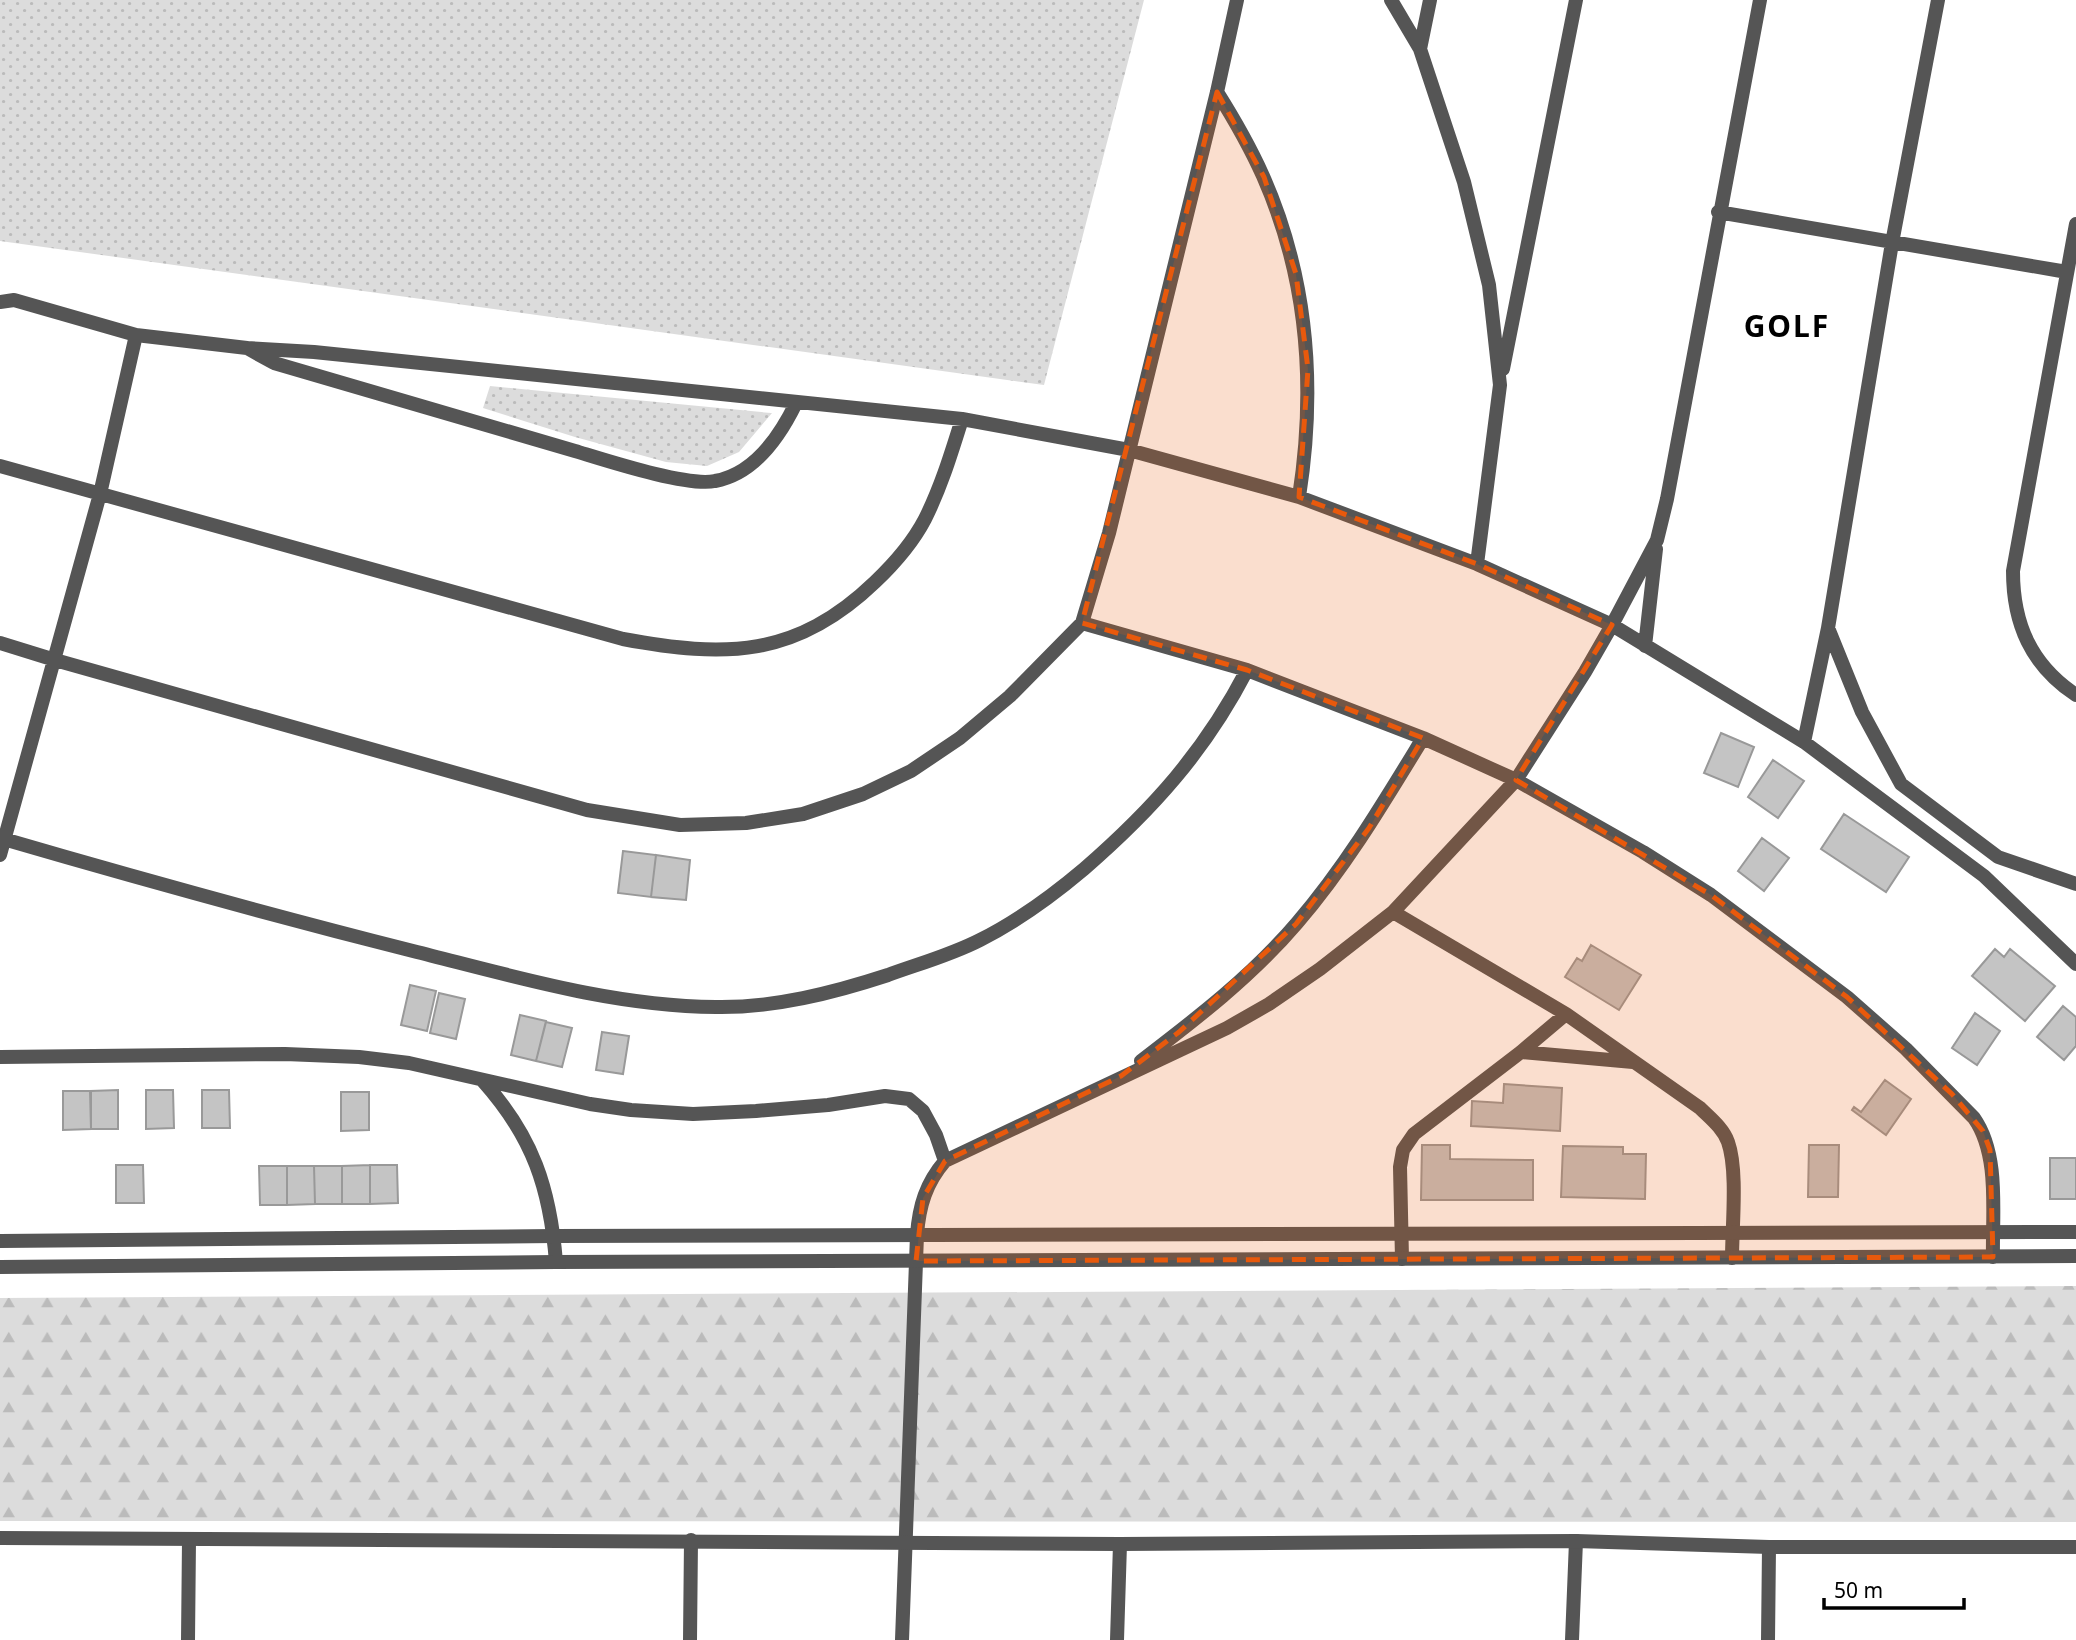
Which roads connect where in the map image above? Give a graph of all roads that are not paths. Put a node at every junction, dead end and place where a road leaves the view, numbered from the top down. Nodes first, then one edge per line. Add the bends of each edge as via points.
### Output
1 (1237, 0) edge
2 (1391, 0) edge
3 (1430, 0) edge
4 (1576, 0) edge
5 (1759, 0) edge
6 (1938, 0) edge
7 (1420, 48) junction
8 (1217, 92) junction
9 (1718, 212) junction
10 (2076, 224) edge
11 (1892, 243) junction
12 (2067, 272) junction
13 (0, 302) edge
14 (136, 335) junction
15 (247, 348) junction
16 (1500, 385) junction
17 (796, 403) junction
18 (962, 419) junction
19 (1129, 450) junction
20 (0, 466) edge
21 (100, 494) junction
22 (1299, 497) junction
23 (1657, 540) junction
24 (1477, 564) junction
25 (1082, 623) junction
26 (1612, 625) junction
27 (1828, 628) junction
28 (0, 643) edge
29 (1644, 646) junction
30 (55, 660) junction
31 (1247, 670) junction
32 (2076, 695) edge
33 (1423, 738) junction
34 (1804, 742) junction
35 (1516, 780) junction
36 (1901, 784) junction
37 (1885, 803) junction
38 (2, 839) edge
39 (0, 855) edge
40 (1998, 857) junction
41 (1984, 876) junction
42 (2076, 884) edge
43 (1393, 912) junction
44 (2076, 964) edge
45 (1566, 1014) junction
46 (1521, 1052) junction
47 (0, 1057) edge
48 (1634, 1062) junction
49 (1121, 1076) junction
50 (483, 1081) junction
51 (946, 1161) junction
52 (1993, 1232) junction
53 (2076, 1232) edge
54 (1732, 1233) junction
55 (1401, 1234) junction
56 (916, 1235) junction
57 (554, 1236) junction
58 (0, 1241) edge
59 (2076, 1256) edge
60 (1993, 1257) junction
61 (1732, 1258) junction
62 (1402, 1259) junction
63 (916, 1261) junction
64 (556, 1262) junction
65 (0, 1267) edge
66 (0, 1538) edge
67 (691, 1540) junction
68 (190, 1541) junction
69 (1576, 1542) junction
70 (905, 1543) junction
71 (1120, 1544) junction
72 (1769, 1547) junction
73 (2076, 1547) edge
74 (188, 1640) edge
75 (690, 1640) edge
76 (902, 1640) edge
77 (1117, 1640) edge
78 (1572, 1640) edge
79 (1768, 1640) edge

1 - 8 street
2 - 7 street
3 - 7 street
4 - 16 street
5 - 9 street
6 - 11 street
7 - 16 street via 1464,182 1489,285
8 - 19 street
8 - 22 street via 1264,177 1296,274 1308,369 1306,454
9 - 11 street
9 - 23 street
10 - 12 street
11 - 12 street
11 - 27 street
12 - 32 street via 2013,572 2013,597 2022,629 2042,667
13 - 14 street via 14,300
14 - 15 street
14 - 21 street
15 - 17 street
15 - 17 street via 274,363 687,480 715,482 760,457 781,432
16 - 24 street
17 - 18 street
18 - 19 street
18 - 21 street via 940,487 901,557 834,615 803,633 758,648 677,649 623,639
19 - 22 street
19 - 25 street
20 - 21 street
21 - 30 street
22 - 24 street
23 - 26 street
23 - 29 street
24 - 26 street
25 - 30 street via 1010,696 911,771 863,794 803,814 680,825 587,810
25 - 31 street
26 - 29 street
26 - 35 street
27 - 34 street
27 - 36 street via 1863,712
28 - 30 street
29 - 34 street
30 - 38 street
31 - 33 street
31 - 38 street via 1209,736 1168,789 1101,854 1024,915 979,941 863,983 797,1000 708,1007 577,993
33 - 35 street
33 - 49 street via 1369,828 1296,924 1242,979
34 - 37 street
35 - 43 street
35 - 52 street via 1711,895 1847,997 1906,1049 1983,1131 1990,1150
36 - 37 street
36 - 40 street
37 - 41 street
38 - 39 street
40 - 41 street
40 - 42 street
41 - 44 street
43 - 45 street
43 - 49 street via 1248,1017
45 - 46 street
45 - 48 street
46 - 48 street
46 - 55 street via 1426,1123 1403,1150
47 - 50 street via 359,1057 409,1063
48 - 54 street via 1700,1108 1728,1142
49 - 51 street
50 - 51 street via 590,1104 693,1114 885,1096 909,1099 923,1111
50 - 57 street via 511,1114 532,1152 547,1193
51 - 56 street via 932,1177 923,1199
52 - 53 street
52 - 54 street
52 - 60 street
54 - 55 street
54 - 61 street
55 - 56 street
55 - 62 street
56 - 57 street
56 - 63 street
57 - 58 street
57 - 64 street
59 - 60 street
60 - 61 street
61 - 62 street
62 - 63 street
63 - 64 street
63 - 70 street
64 - 65 street
66 - 68 street
67 - 68 street
67 - 70 street
67 - 75 street
68 - 74 street
69 - 71 street
69 - 72 street
69 - 78 street
70 - 71 street
70 - 76 street
71 - 77 street
72 - 73 street
72 - 79 street

